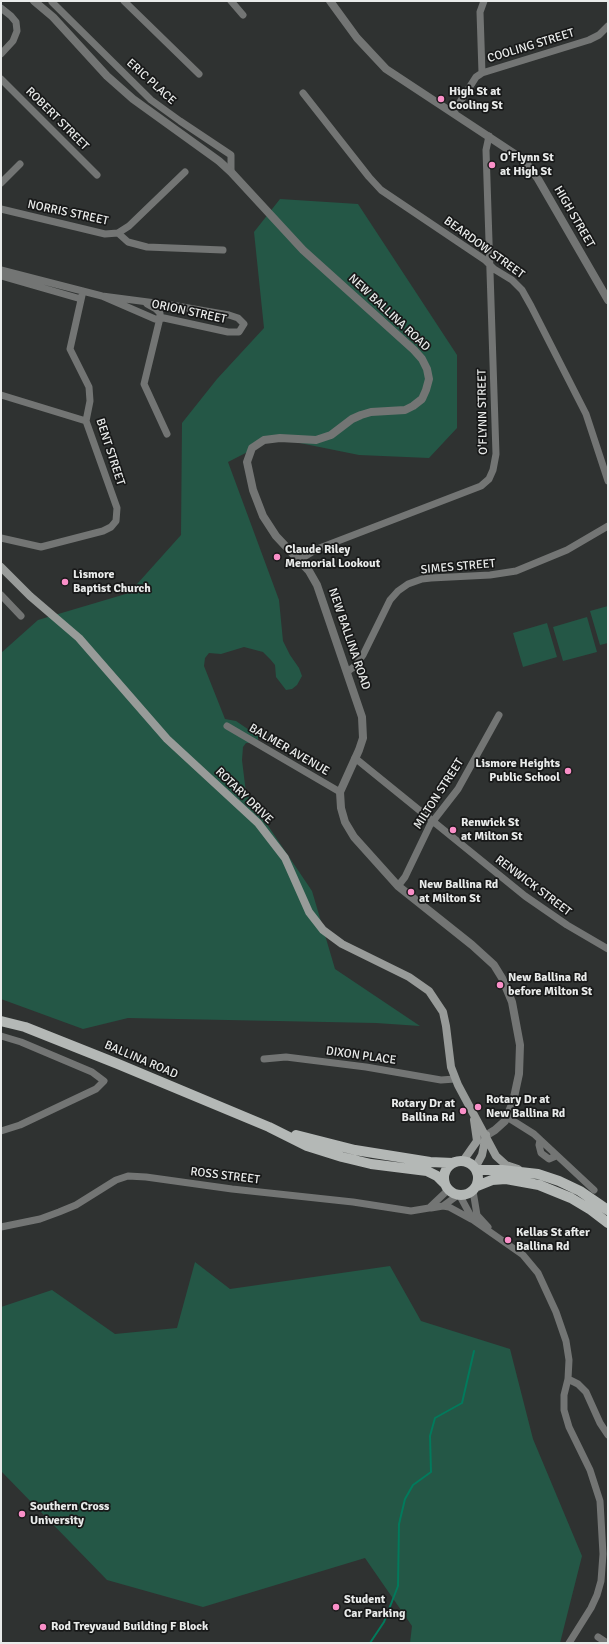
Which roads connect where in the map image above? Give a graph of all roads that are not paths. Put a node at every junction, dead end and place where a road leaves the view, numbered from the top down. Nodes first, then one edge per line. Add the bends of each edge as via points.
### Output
1 (34, 1) edge
2 (124, 1) edge
3 (232, 1) edge
4 (330, 1) edge
5 (484, 1) edge
6 (53, 2) edge
7 (1, 8) edge
8 (46, 9) junction
9 (243, 16) dead end
10 (606, 32) edge
11 (1, 54) edge
12 (482, 73) junction
13 (199, 74) dead end
14 (1, 79) edge
15 (303, 93) dead end
16 (453, 113) junction
17 (489, 136) junction
18 (20, 164) dead end
19 (185, 172) dead end
20 (231, 172) junction
21 (97, 175) dead end
22 (1, 183) edge
23 (1, 210) edge
24 (118, 233) junction
25 (223, 250) dead end
26 (490, 265) junction
27 (1, 270) edge
28 (1, 276) edge
29 (82, 295) junction
30 (102, 296) junction
31 (608, 300) edge
32 (144, 302) junction
33 (160, 318) junction
34 (1, 395) edge
35 (86, 421) junction
36 (167, 434) dead end
37 (608, 481) edge
38 (608, 526) edge
39 (1, 538) edge
40 (299, 560) junction
41 (1, 568) edge
42 (1, 595) edge
43 (21, 616) dead end
44 (347, 672) junction
45 (499, 715) dead end
46 (226, 726) dead end
47 (355, 758) junction
48 (340, 792) junction
49 (432, 822) junction
50 (398, 886) junction
51 (608, 949) edge
52 (1, 1021) edge
53 (1, 1036) edge
54 (264, 1059) dead end
55 (455, 1079) junction
56 (470, 1109) junction
57 (507, 1117) junction
58 (269, 1127) junction
59 (1, 1131) edge
60 (486, 1135) junction
61 (477, 1141) junction
62 (458, 1162) junction
63 (476, 1169) junction
64 (528, 1172) junction
65 (446, 1186) junction
66 (475, 1189) junction
67 (594, 1190) dead end
68 (459, 1196) junction
69 (443, 1206) junction
70 (429, 1208) junction
71 (608, 1210) edge
72 (473, 1220) junction
73 (608, 1223) edge
74 (1, 1227) edge
75 (501, 1240) junction
76 (568, 1379) junction
77 (608, 1435) edge
78 (598, 1637) dead end
79 (569, 1643) edge
80 (607, 1643) edge

1 - 8 street, NEW BALLINA ROAD
2 - 13 street
3 - 9 street
4 - 16 street, HIGH STREET via 357,38 386,69
5 - 12 street via 480,12
6 - 8 street
6 - 20 street, ERIC PLACE via 151,100 231,155
7 - 11 street via 16,22 17,31 13,41
8 - 20 street, NEW BALLINA ROAD via 107,76 128,95
10 - 12 street, COOLING STREET
12 - 16 street, COOLING STREET
14 - 21 street, ROBERT STREET
15 - 26 street, BEARDOW STREET via 381,190
16 - 17 street, HIGH STREET
17 - 26 street, O'FLYNN STREET via 486,150
17 - 31 street, HIGH STREET via 524,160 533,170
18 - 22 street
19 - 24 street via 129,226
20 - 40 street, NEW BALLINA ROAD via 303,250 414,350 422,359 429,379 422,399 404,410 361,415 330,435 316,440 270,438 252,448 247,462 259,507 273,531
23 - 24 street, NORRIS STREET via 105,234
24 - 25 street, NORRIS STREET via 128,242 147,247
26 - 37 street, BEARDOW STREET via 512,280 526,297 586,414
26 - 40 street, O'FLYNN STREET via 496,454 494,470 489,479 475,489 317,549
27 - 29 street, ORION STREET
28 - 29 street
29 - 30 street, ORION STREET
29 - 35 street, BENT STREET via 70,349 90,387
30 - 32 street, ORION STREET
30 - 33 street, ORION STREET
32 - 33 street via 156,309 160,313
32 - 33 street, ORION STREET via 228,315 238,318 244,324 239,332 228,332
33 - 36 street via 144,384
34 - 35 street
35 - 39 street, BENT STREET via 117,508 116,521 103,531 41,547
38 - 44 street, SIMES STREET via 573,547 520,570 490,575 430,578 408,584 390,600 363,655
40 - 44 street, NEW BALLINA ROAD via 317,585
41 - 55 main road, ROTARY DRIVE via 79,638 167,739 258,823 285,858 309,912 323,930 342,944 409,977 429,991 443,1012
42 - 43 street
44 - 47 street, NEW BALLINA ROAD via 363,726 363,738
45 - 49 street, MILTON STREET via 458,789
46 - 48 street, BALMER AVENUE
47 - 48 street, NEW BALLINA ROAD
47 - 49 street, RENWICK STREET
48 - 50 street, NEW BALLINA ROAD via 342,814 349,830
49 - 50 street, MILTON STREET
49 - 51 street, RENWICK STREET via 545,910
50 - 57 street, NEW BALLINA ROAD via 484,956 494,966 507,988 520,1045 516,1089
52 - 58 main road, BALLINA ROAD via 25,1027
53 - 59 street via 92,1072 104,1081 96,1089
54 - 55 street, DIXON PLACE via 286,1057 441,1080
55 - 56 main road, ROTARY DRIVE
56 - 60 main road, ROTARY DRIVE
56 - 61 main road, ROTARY DRIVE via 477,1131
57 - 60 street, NEW BALLINA ROAD via 500,1126
57 - 67 street via 540,1140
58 - 62 main road, BALLINA ROAD via 355,1150 430,1162
58 - 65 main road, BALLINA ROAD via 307,1146 342,1157 371,1164 427,1170
60 - 61 street, NEW BALLINA ROAD
60 - 63 main road
60 - 64 main road, ROTARY DRIVE via 496,1156 502,1162
61 - 62 main road
62 - 63 main road via 470,1163
62 - 65 main road via 446,1171
63 - 64 main road
63 - 66 main road via 479,1178
64 - 71 main road via 559,1181 580,1191
65 - 68 main road
65 - 70 street
66 - 68 main road
66 - 73 main road via 492,1180 506,1179 539,1185 581,1204
66 - 75 street via 477,1215
68 - 69 street
68 - 72 street
69 - 70 street, ROSS STREET
69 - 72 street via 454,1208
70 - 74 street, ROSS STREET via 411,1211 133,1176 116,1180 59,1212 40,1219
72 - 75 street
75 - 76 street via 523,1255 538,1273 566,1341
76 - 77 street via 586,1392
76 - 79 street via 564,1410 569,1427 590,1470 600,1501 603,1554 597,1595 592,1608
78 - 80 street

